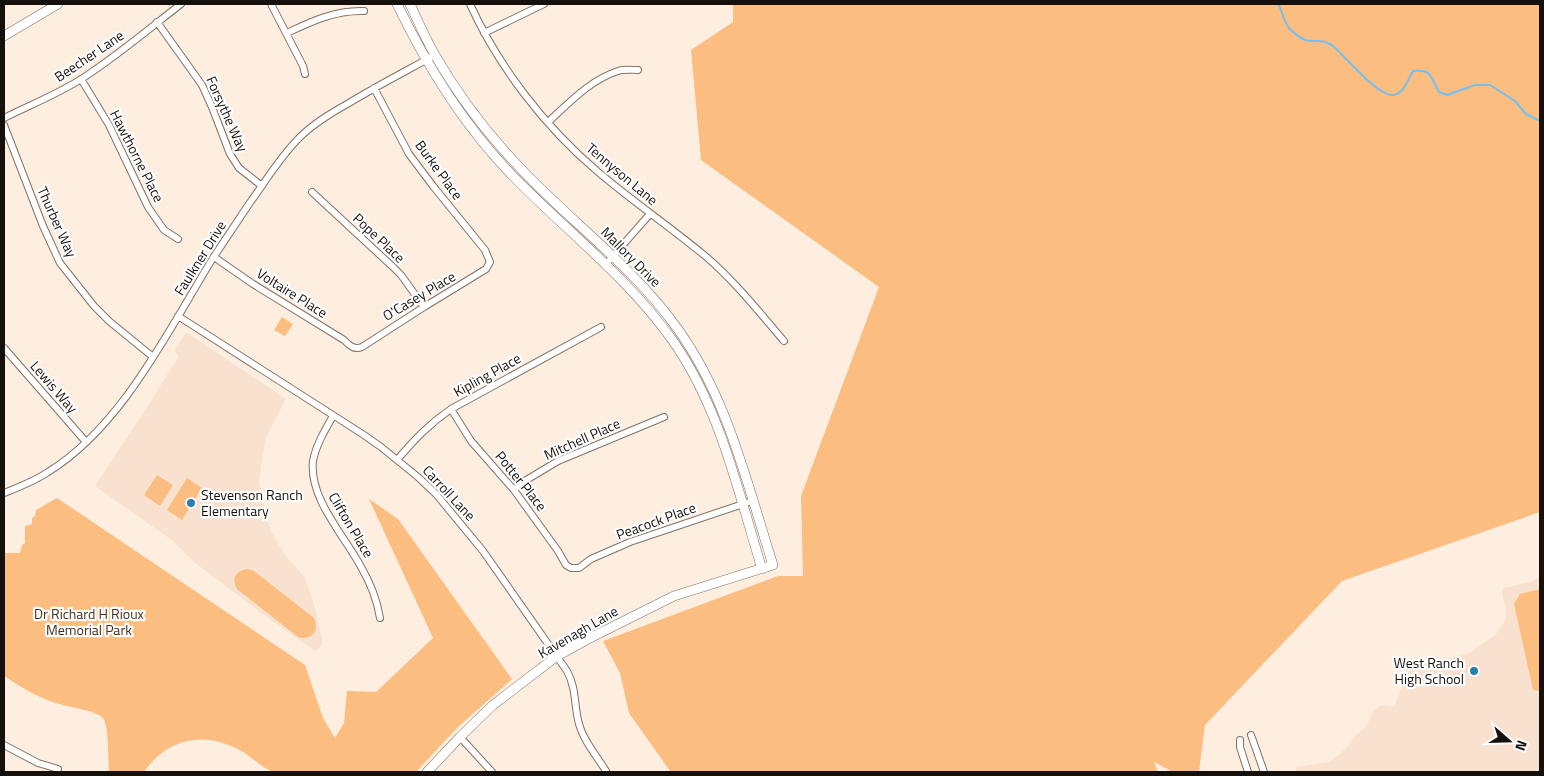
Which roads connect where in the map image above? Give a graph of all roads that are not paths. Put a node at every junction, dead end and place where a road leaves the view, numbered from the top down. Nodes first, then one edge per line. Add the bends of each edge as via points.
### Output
1 (58, 4) edge
2 (181, 4) edge
3 (272, 4) edge
4 (398, 4) edge
5 (410, 4) edge
6 (470, 4) edge
7 (544, 4) edge
8 (364, 11) dead end
9 (157, 22) junction
10 (287, 33) junction
11 (484, 33) junction
12 (4, 36) edge
13 (435, 55) junction
14 (426, 60) junction
15 (638, 70) dead end
16 (305, 74) dead end
17 (81, 79) junction
18 (374, 88) junction
19 (4, 118) edge
20 (548, 122) junction
21 (4, 124) edge
22 (262, 186) junction
23 (312, 192) dead end
24 (650, 214) junction
25 (178, 239) dead end
26 (214, 257) junction
27 (613, 257) junction
28 (490, 262) joint
29 (605, 265) junction
30 (424, 307) junction
31 (178, 316) junction
32 (601, 327) dead end
33 (784, 341) dead end
34 (4, 348) edge
35 (357, 349) joint
36 (153, 357) junction
37 (450, 410) junction
38 (333, 416) junction
39 (664, 417) dead end
40 (86, 442) junction
41 (397, 460) junction
42 (514, 490) junction
43 (4, 493) edge
44 (752, 501) junction
45 (742, 504) junction
46 (773, 565) joint
47 (571, 568) joint
48 (762, 568) junction
49 (380, 618) dead end
50 (557, 656) junction
51 (1251, 735) dead end
52 (460, 736) junction
53 (1240, 740) dead end
54 (4, 745) edge
55 (58, 769) dead end
56 (606, 771) edge
57 (426, 772) edge
58 (492, 772) edge
59 (1248, 772) edge
60 (1264, 772) edge

1 - 12 main road
2 - 9 street, Beecher Lane
3 - 10 street
4 - 14 main road
5 - 13 main road, Mallory Drive
6 - 11 street, Tennyson Lane
7 - 11 street
8 - 10 street via 333,14
9 - 17 street, Beecher Lane
9 - 22 street, Forsythe Way via 202,86 238,168
10 - 16 street
11 - 20 street, Tennyson Lane
13 - 14 street, Faulkner Drive
13 - 27 main road, Mallory Drive via 467,105 504,151
14 - 18 street, Faulkner Drive
14 - 29 main road via 460,113 495,157
15 - 20 street via 620,70 601,78
17 - 19 street, Beecher Lane
17 - 25 street, Hawthorne Place via 109,125 148,207 164,230
18 - 22 street, Faulkner Drive via 310,128 287,151
18 - 28 street, Burke Place via 409,154 485,250
20 - 24 street, Tennyson Lane via 568,145
21 - 36 street, Thurber Way via 60,263 109,321
22 - 26 street, Faulkner Drive
23 - 30 street, Pope Place via 401,275
24 - 27 street
24 - 33 street, Tennyson Lane via 730,279
26 - 31 street, Faulkner Drive
26 - 35 street, Voltaire Place
27 - 29 street
27 - 44 main road, Mallory Drive via 645,289 699,361 730,429
28 - 30 street, O'Casey Place via 478,275
29 - 45 main road via 638,297 692,371 720,436
30 - 35 street, O'Casey Place
31 - 36 street, Faulkner Drive
31 - 38 street, Carroll Lane
32 - 37 street, Kipling Place
34 - 40 street, Lewis Way
36 - 40 street, Faulkner Drive via 124,400
37 - 41 street, Kipling Place via 423,430
37 - 42 street, Potter Place via 471,441
38 - 41 street, Carroll Lane
38 - 49 street, Clifton Place via 317,445 313,478 324,507 370,583
39 - 42 street, Mitchell Place via 558,461
40 - 43 street, Faulkner Drive via 48,473
41 - 50 street, Carroll Lane via 436,494 464,526
42 - 47 street, Potter Place
44 - 45 street, Peacock Place
44 - 46 main road, Mallory Drive
45 - 47 street, Peacock Place via 630,542 591,559 579,568
45 - 48 main road
46 - 48 main road, Kavenagh Lane
48 - 50 main road, Kavenagh Lane via 674,596
50 - 52 main road, Kavenagh Lane via 493,705
50 - 56 street, Carroll Lane via 572,681 582,734
51 - 60 street
52 - 57 main road, Kavenagh Lane
52 - 58 street
53 - 59 street
54 - 55 street via 38,763

